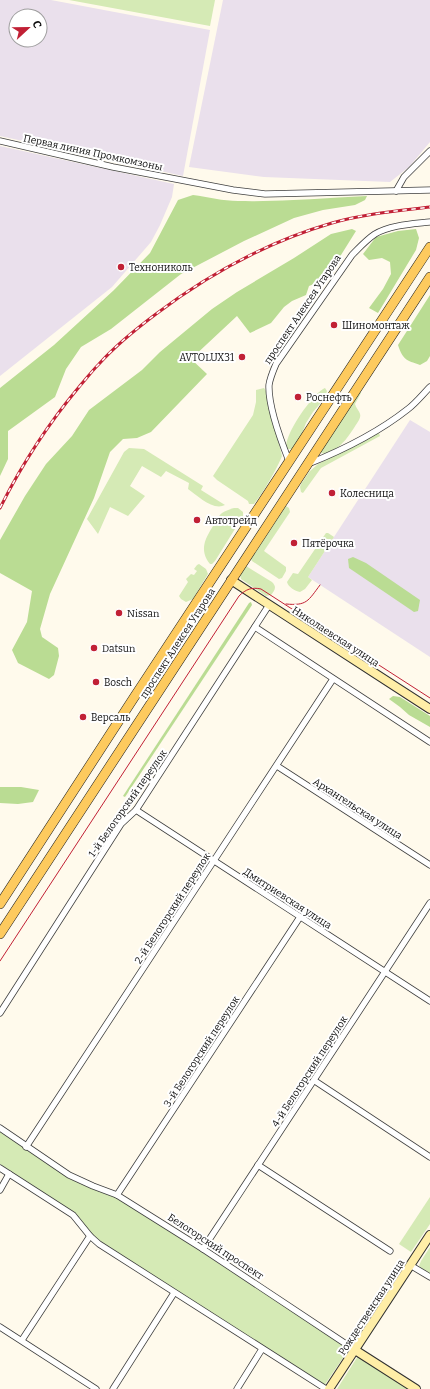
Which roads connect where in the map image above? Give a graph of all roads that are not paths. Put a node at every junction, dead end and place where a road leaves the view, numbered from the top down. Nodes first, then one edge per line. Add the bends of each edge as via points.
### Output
1 (0, 141) edge
2 (430, 150) edge
3 (430, 190) edge
4 (396, 192) junction
5 (430, 222) edge
6 (430, 247) edge
7 (430, 277) edge
8 (430, 387) edge
9 (289, 461) junction
10 (306, 465) junction
11 (217, 572) junction
12 (231, 580) junction
13 (269, 605) junction
14 (255, 627) junction
15 (333, 679) junction
16 (430, 709) edge
17 (430, 742) edge
18 (277, 766) junction
19 (136, 810) junction
20 (214, 861) junction
21 (430, 865) edge
22 (430, 903) edge
23 (0, 904) edge
24 (300, 917) junction
25 (0, 934) edge
26 (385, 972) junction
27 (430, 1001) edge
28 (0, 1013) edge
29 (315, 1081) junction
30 (0, 1128) edge
31 (26, 1147) junction
32 (430, 1157) edge
33 (258, 1165) junction
34 (0, 1168) edge
35 (9, 1174) junction
36 (0, 1190) edge
37 (117, 1194) junction
38 (430, 1235) edge
39 (90, 1236) junction
40 (203, 1249) junction
41 (390, 1251) dead end
42 (410, 1265) junction
43 (430, 1278) edge
44 (174, 1293) junction
45 (0, 1327) edge
46 (22, 1340) junction
47 (262, 1349) junction
48 (355, 1350) junction
49 (96, 1389) edge
50 (113, 1389) edge
51 (237, 1389) edge
52 (326, 1389) edge
53 (329, 1389) edge
54 (416, 1389) edge

1 - 4 street, Первая линия Промкомзоны via 113,167 233,190 265,194
2 - 4 street via 404,177
3 - 4 street
5 - 9 street, проспект Алексея Угарова via 388,229 376,233 364,242 352,255 276,364 269,386 271,405
6 - 9 main road, проспект Алексея Угарова
7 - 10 main road, проспект Алексея Угарова
8 - 10 street via 410,408 385,425
9 - 11 main road, проспект Алексея Угарова
10 - 12 main road, проспект Алексея Угарова
11 - 12 main road
11 - 23 main road, проспект Алексея Угарова
12 - 13 main road, Николаевская улица
12 - 25 main road, проспект Алексея Угарова
13 - 14 street, 1-й Белогорский переулок
13 - 16 main road, Николаевская улица
14 - 15 street
14 - 19 street, 1-й Белогорский переулок
15 - 17 street
15 - 18 street, 2-й Белогорский переулок
18 - 20 street, 2-й Белогорский переулок
18 - 21 street, Архангельская улица
19 - 20 street, Дмитриевская улица
19 - 28 street, 1-й Белогорский переулок via 121,824
20 - 24 street, Дмитриевская улица
20 - 31 street, 2-й Белогорский переулок
22 - 26 street, 4-й Белогорский переулок
24 - 26 street, Дмитриевская улица
24 - 37 street, 3-й Белогорский переулок
26 - 27 street, Дмитриевская улица
26 - 29 street, 4-й Белогорский переулок
29 - 32 street
29 - 33 street, 4-й Белогорский переулок
30 - 31 street, Белогорский проспект
31 - 37 street, Белогорский проспект via 69,1174
33 - 40 street, 4-й Белогорский переулок
33 - 41 street
34 - 35 street
35 - 36 street
35 - 39 street via 72,1215
37 - 40 street, Белогорский проспект
38 - 42 main road, Рождественская улица
39 - 44 street
39 - 46 street
40 - 48 street, Белогорский проспект
42 - 43 street
42 - 48 main road, Рождественская улица
44 - 47 street
44 - 50 street
45 - 46 street
46 - 49 street
47 - 51 street
47 - 52 street
48 - 53 main road, Рождественская улица
48 - 54 main road, Белогорский проспект

